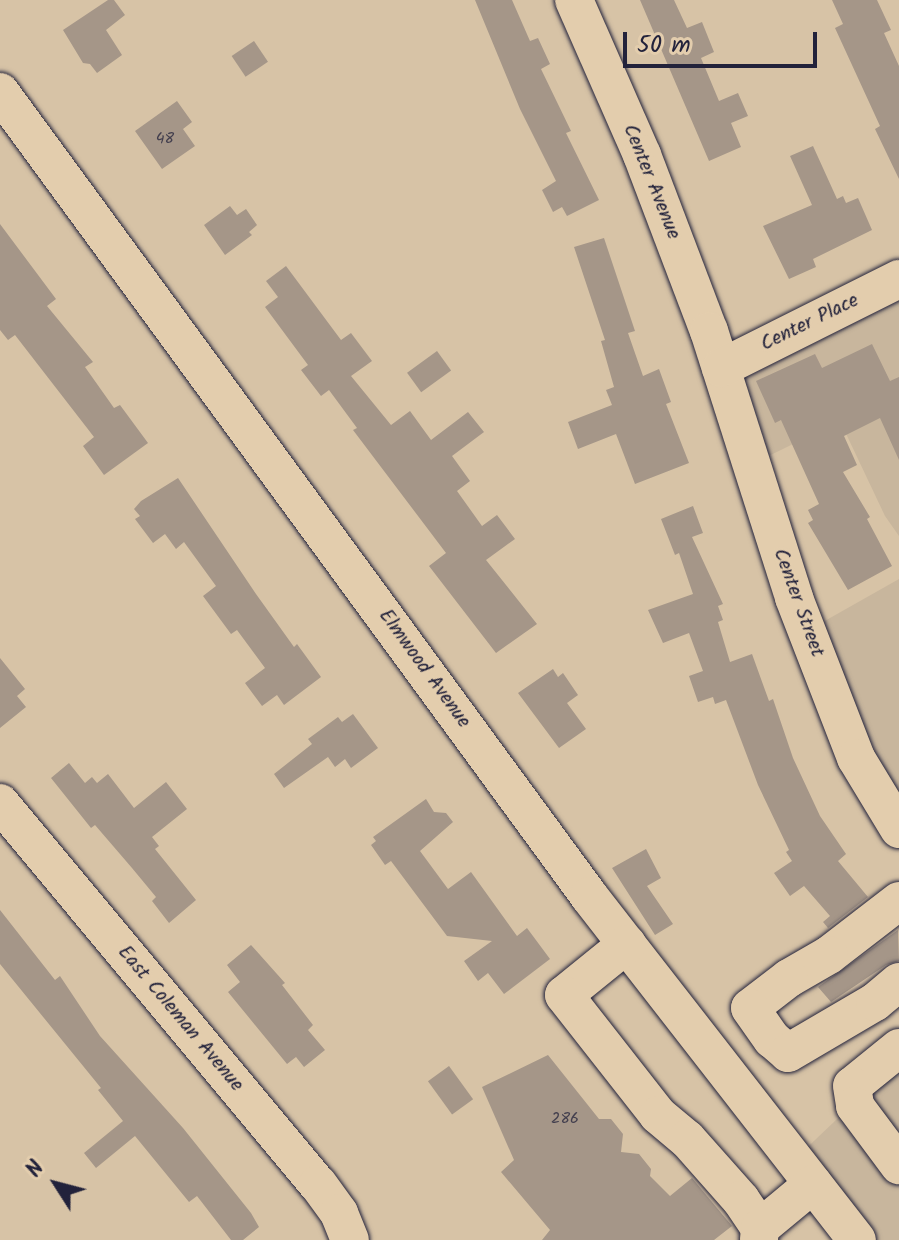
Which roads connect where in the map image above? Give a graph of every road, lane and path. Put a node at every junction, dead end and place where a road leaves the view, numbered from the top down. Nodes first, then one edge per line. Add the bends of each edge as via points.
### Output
1 (574, 0) edge
2 (0, 92) edge
3 (899, 279) edge
4 (721, 368) junction
5 (0, 803) edge
6 (899, 829) edge
7 (899, 901) edge
8 (627, 944) junction
9 (899, 982) edge
10 (899, 1048) edge
11 (899, 1165) edge
12 (813, 1184) junction
13 (759, 1234) edge
14 (350, 1240) edge
15 (857, 1240) edge

1 - 4 street, Center Avenue via 642,155
2 - 8 street, Elmwood Avenue
3 - 4 street, Center Place
4 - 6 street, Center Street via 794,598 856,758
5 - 14 street, East Coleman Avenue via 318,1184
7 - 9 street via 750,1008 788,1053
8 - 12 street, Elmwood Avenue
8 - 13 street via 564,995 658,1115 687,1139
10 - 11 street via 852,1086 855,1106
12 - 13 street
12 - 15 street, Elmwood Avenue

